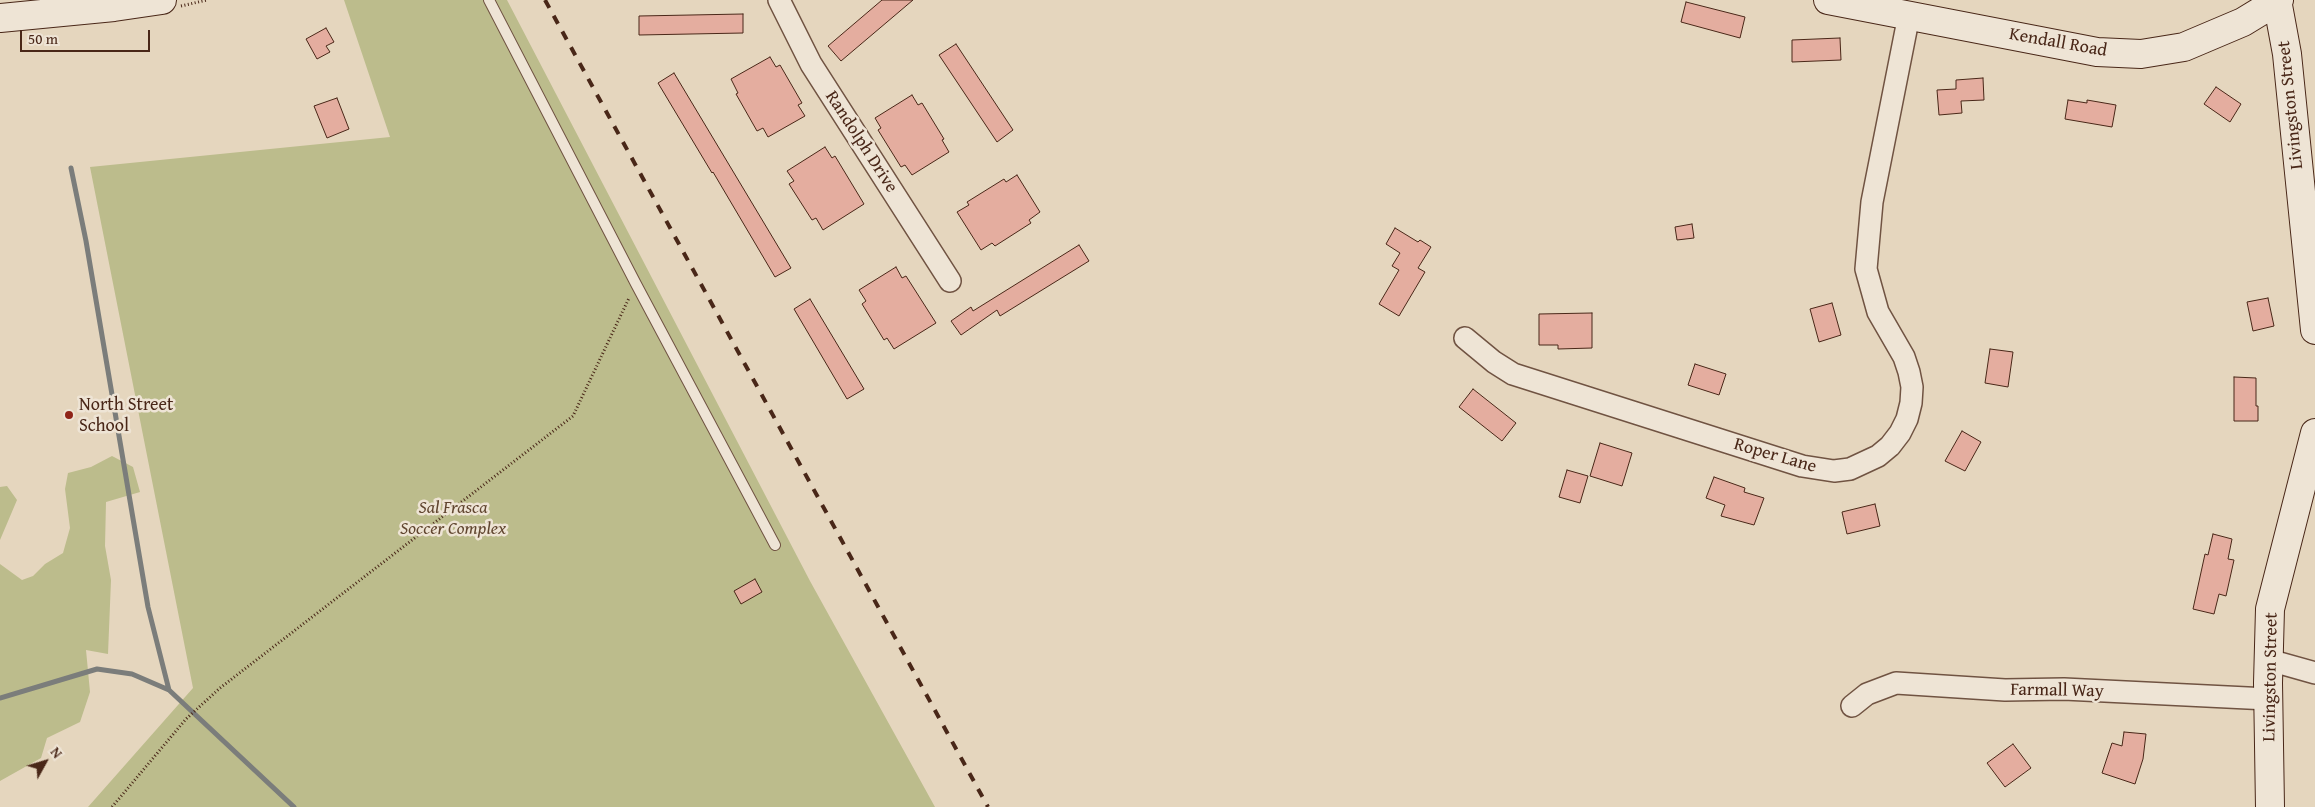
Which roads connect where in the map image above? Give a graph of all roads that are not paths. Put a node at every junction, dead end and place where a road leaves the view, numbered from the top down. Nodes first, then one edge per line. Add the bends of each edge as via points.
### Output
1 (162, 0) edge
2 (489, 0) edge
3 (779, 0) edge
4 (1828, 0) edge
5 (2278, 0) edge
6 (1909, 15) junction
7 (0, 18) edge
8 (950, 281) dead end
9 (2315, 330) edge
10 (1465, 338) dead end
11 (2315, 433) edge
12 (775, 544) dead end
13 (2269, 660) junction
14 (2315, 673) edge
15 (2268, 699) junction
16 (1852, 706) dead end
17 (2270, 807) edge

1 - 7 street via 114,8
2 - 12 lane
3 - 8 street, Randolph Drive via 811,64
4 - 6 street, Kendall Road
5 - 6 street, Kendall Road via 2243,22 2184,47 2141,54 2097,52
5 - 9 street, Livingston Street via 2287,54
6 - 10 street, Roper Lane via 1872,202 1866,268 1878,312 1904,356 1909,372 1911,403 1900,433 1878,456 1857,467 1834,471 1802,466 1513,374
11 - 13 street, Livingston Street via 2270,609
13 - 14 street
13 - 15 street, Livingston Street
15 - 16 street, Farmall Way via 1896,683 1867,694
15 - 17 street, Livingston Street

